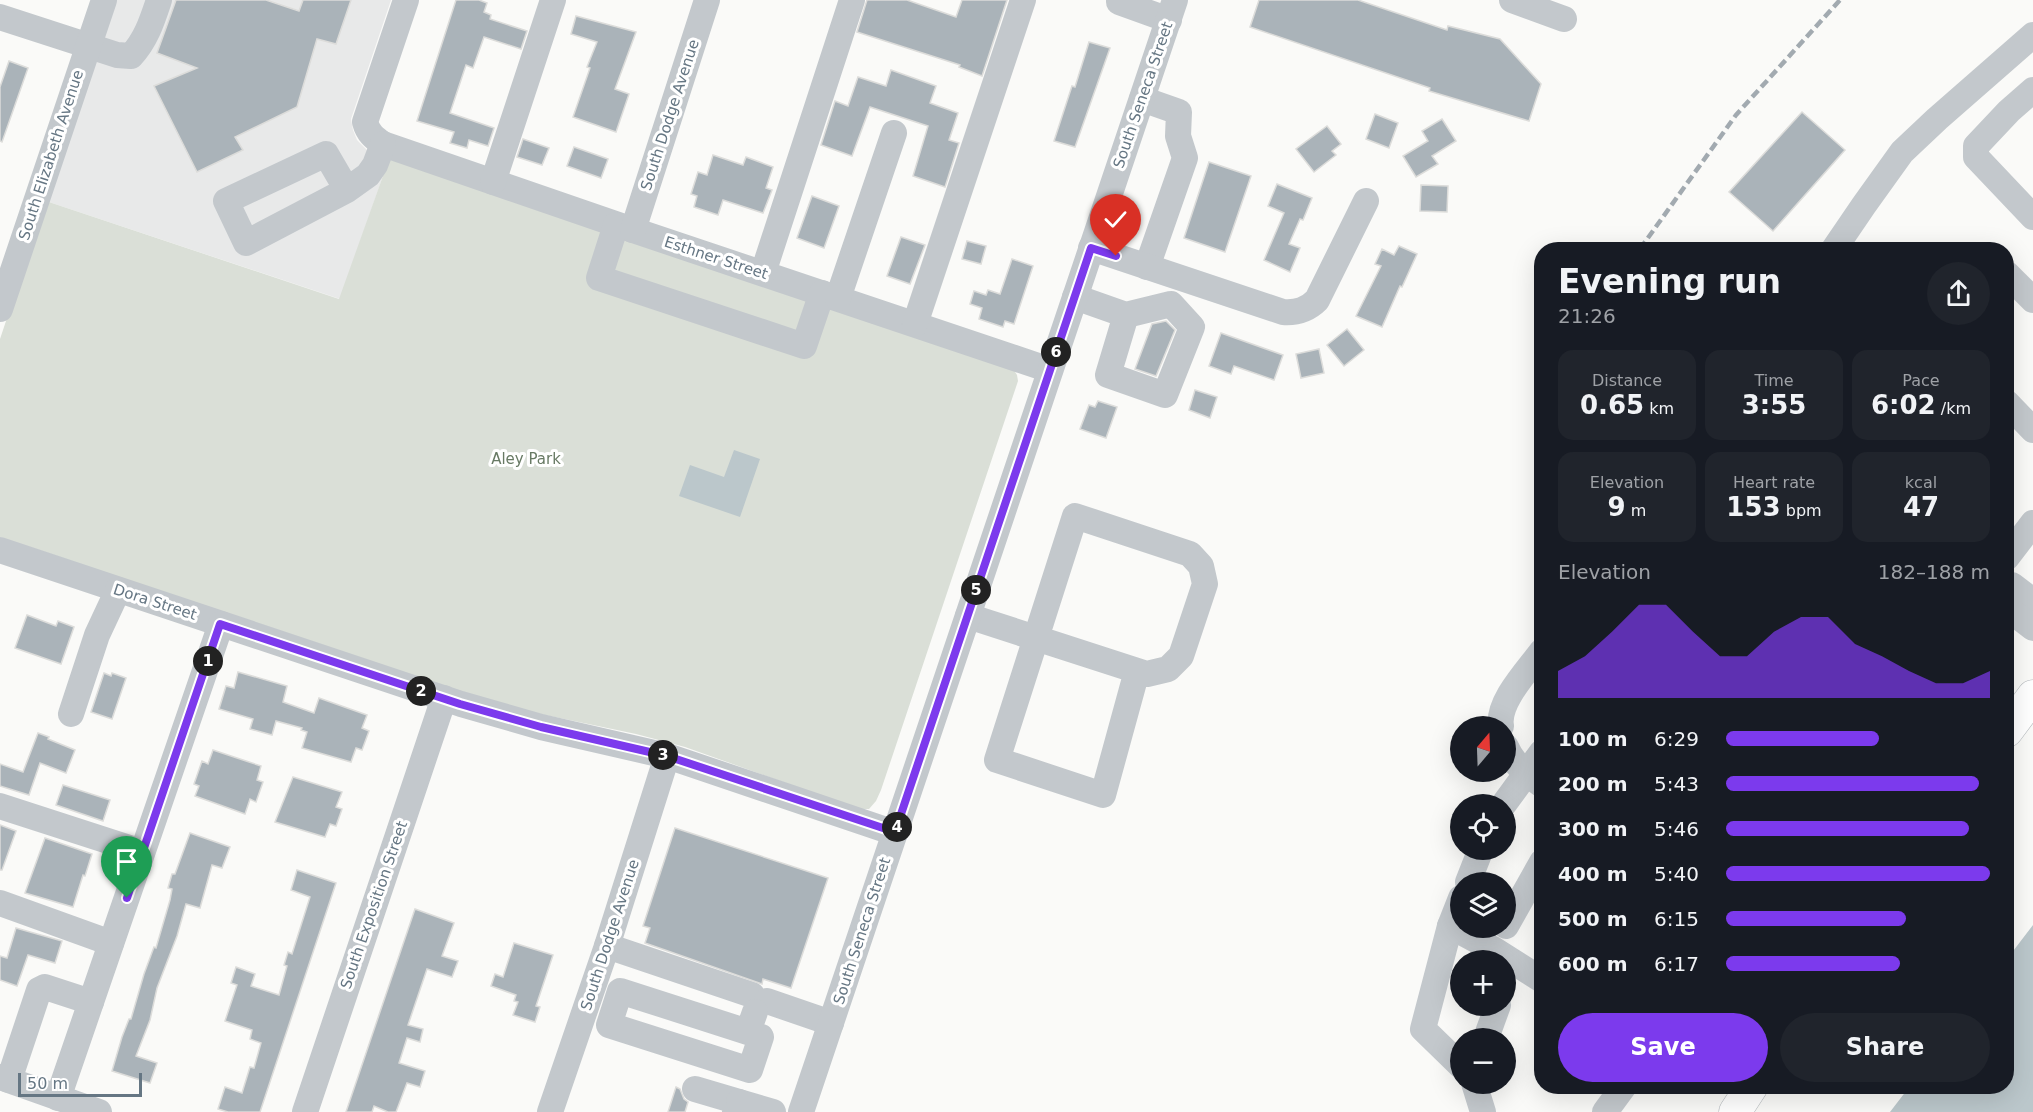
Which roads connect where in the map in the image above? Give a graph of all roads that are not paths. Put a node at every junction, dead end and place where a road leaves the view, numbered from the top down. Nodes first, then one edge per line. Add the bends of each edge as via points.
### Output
1 (104, 0) edge
2 (159, 0) edge
3 (406, 0) edge
4 (553, 0) edge
5 (707, 0) edge
6 (852, 0) edge
7 (1023, 0) edge
8 (1119, 0) edge
9 (1512, 0) edge
10 (1172, 10) edge
11 (0, 17) edge
12 (1564, 19) dead end
13 (2033, 35) edge
14 (88, 46) junction
15 (2033, 90) edge
16 (1142, 99) junction
17 (894, 133) dead end
18 (383, 144) junction
19 (493, 182) junction
20 (347, 190) dead end
21 (1366, 201) dead end
22 (2033, 217) edge
23 (624, 227) junction
24 (1839, 242) edge
25 (1091, 248) junction
26 (1147, 267) junction
27 (763, 273) junction
28 (1180, 278) junction
29 (2014, 281) edge
30 (830, 296) junction
31 (1075, 297) junction
32 (2033, 300) edge
33 (1171, 304) junction
34 (0, 309) edge
35 (1126, 315) junction
36 (915, 324) junction
37 (1050, 370) junction
38 (2014, 410) edge
39 (2033, 430) edge
40 (2033, 523) edge
41 (2014, 543) edge
42 (0, 550) edge
43 (2014, 587) edge
44 (118, 590) junction
45 (2033, 601) edge
46 (2014, 613) edge
47 (968, 616) junction
48 (220, 624) junction
49 (2033, 628) edge
50 (1036, 639) junction
51 (1534, 662) edge
52 (1137, 671) junction
53 (2033, 696) edge
54 (444, 699) junction
55 (71, 714) dead end
56 (1500, 716) edge
57 (2014, 722) edge
58 (667, 756) junction
59 (1516, 763) edge
60 (1534, 779) edge
61 (1509, 794) edge
62 (0, 806) edge
63 (895, 832) junction
64 (142, 852) junction
65 (1534, 876) edge
66 (0, 903) edge
67 (1516, 909) edge
68 (1450, 926) edge
69 (1467, 938) edge
70 (111, 943) junction
71 (607, 946) junction
72 (1483, 950) edge
73 (1516, 969) edge
74 (1534, 976) edge
75 (595, 983) junction
76 (620, 991) junction
77 (91, 1002) junction
78 (755, 1010) junction
79 (831, 1023) junction
80 (1450, 1055) edge
81 (4, 1079) edge
82 (695, 1089) dead end
83 (1477, 1094) edge
84 (1618, 1094) edge
85 (1747, 1094) edge
86 (58, 1098) junction
87 (737, 1107) edge
88 (99, 1112) edge
89 (305, 1112) edge
90 (550, 1112) edge
91 (773, 1112) edge
92 (801, 1112) edge
93 (1483, 1112) edge
94 (1605, 1112) edge
95 (1735, 1112) edge

1 - 14 street, South Elizabeth Avenue
2 - 14 street via 149,30 131,56
3 - 18 street via 365,123 372,136
4 - 19 street
5 - 23 street, South Dodge Avenue
6 - 27 street
7 - 36 street
8 - 10 street
9 - 12 street
10 - 16 street, South Seneca Street
11 - 14 street
13 - 24 street via 1902,152
14 - 34 street, South Elizabeth Avenue
15 - 22 street via 1975,151 1976,157
16 - 25 street, South Seneca Street
16 - 26 street via 1179,112 1178,136 1185,158
17 - 30 street
18 - 19 street, Esthner Street
18 - 20 street via 368,175
19 - 23 street, Esthner Street
21 - 28 street via 1317,300 1302,310 1283,312
23 - 27 street, Esthner Street
23 - 30 street, South Dodge Avenue via 599,278 804,346
25 - 26 street
25 - 31 street, South Seneca Street
26 - 28 street
27 - 30 street, Esthner Street
28 - 33 street
29 - 32 street
30 - 36 street, Esthner Street
31 - 35 street
31 - 37 street, South Seneca Street
33 - 35 street
33 - 35 street via 1192,327 1165,395 1108,375
36 - 37 street, Esthner Street
37 - 47 street, South Seneca Street
38 - 39 street
40 - 41 street
42 - 44 street, Dora Street
43 - 45 street
44 - 48 street, Dora Street
44 - 55 street via 97,635
46 - 49 street
47 - 50 street
47 - 63 street, South Seneca Street
48 - 54 street, Dora Street
48 - 64 street
50 - 52 street
50 - 52 street via 997,760 1102,795
50 - 52 street via 1075,516 1190,554 1201,566 1204,584 1181,656 1168,669 1147,674
51 - 56 street via 1502,707
53 - 57 main road
54 - 58 street, Dora Street via 541,727
54 - 89 street, South Exposition Street
58 - 63 street, Dora Street
58 - 71 street, South Dodge Avenue
59 - 60 street
60 - 61 street
62 - 64 street
63 - 79 street, South Seneca Street
64 - 70 street
65 - 67 street
66 - 70 street
68 - 80 street via 1423,1029
69 - 72 street
70 - 77 street
71 - 75 street, South Dodge Avenue
71 - 78 street
73 - 74 street
75 - 76 street
75 - 90 street, South Dodge Avenue
76 - 78 street
76 - 78 street via 609,1025 750,1070 761,1037
77 - 81 street via 45,987 39,990
77 - 86 street
78 - 79 street
79 - 92 street, South Seneca Street
81 - 86 street
82 - 87 street
83 - 93 street
84 - 94 street
85 - 95 main road
86 - 88 street
87 - 91 street

